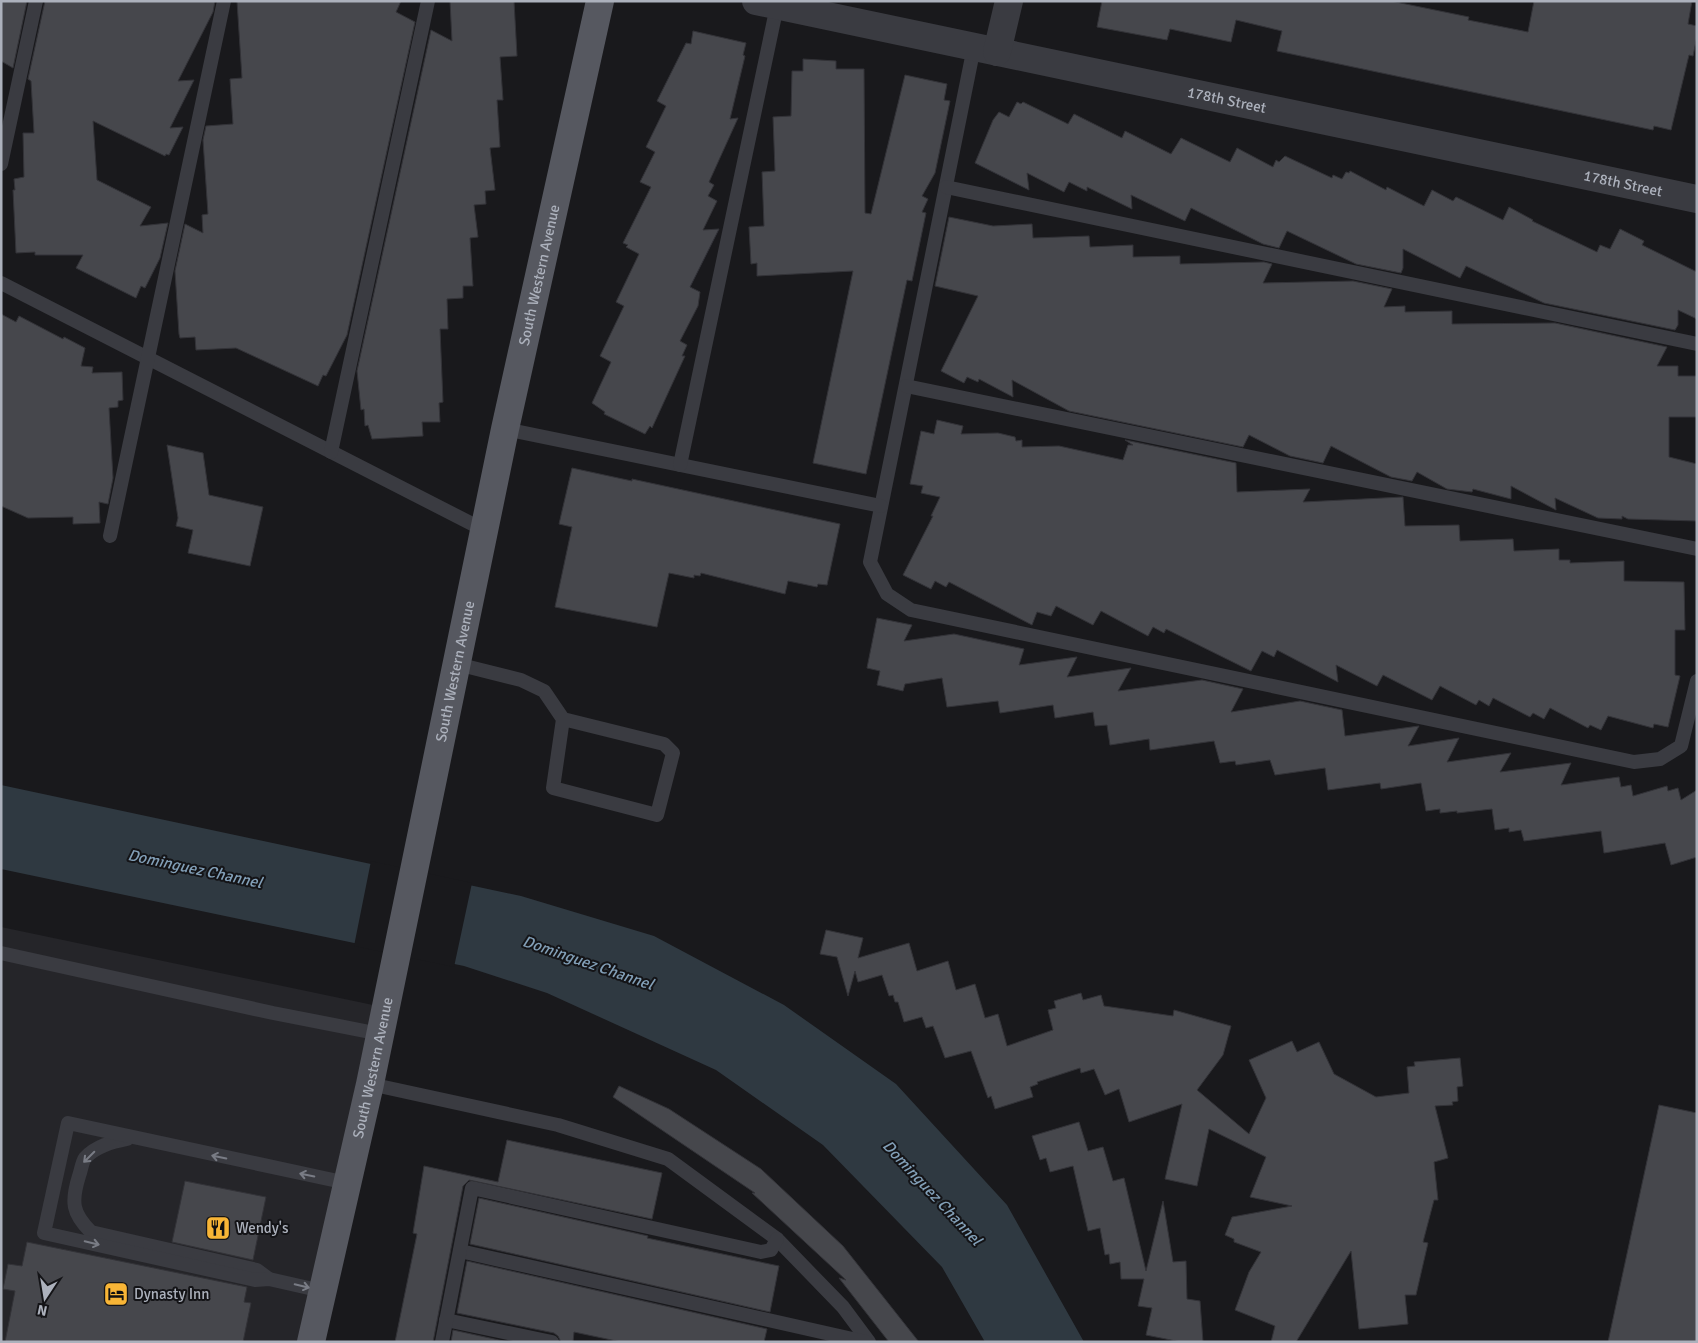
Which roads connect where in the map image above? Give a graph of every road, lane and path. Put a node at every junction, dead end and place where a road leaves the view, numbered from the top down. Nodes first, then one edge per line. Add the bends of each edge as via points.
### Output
1 (36, 1) edge
2 (224, 1) edge
3 (428, 1) edge
4 (600, 1) edge
5 (1009, 1) edge
6 (766, 3) edge
7 (843, 9) edge
8 (986, 49) junction
9 (1, 164) edge
10 (946, 187) junction
11 (1697, 199) edge
12 (1, 284) edge
13 (1697, 344) edge
14 (148, 359) junction
15 (906, 386) junction
16 (505, 430) junction
17 (331, 452) junction
18 (680, 465) junction
19 (881, 506) junction
20 (484, 530) junction
21 (110, 536) dead end
22 (1697, 549) edge
23 (457, 664) junction
24 (1697, 681) edge
25 (563, 719) junction
26 (1, 953) edge
27 (380, 1034) junction
28 (370, 1084) junction
29 (132, 1138) junction
30 (347, 1183) junction
31 (777, 1239) junction
32 (460, 1251) junction
33 (269, 1279) junction
34 (322, 1291) junction
35 (446, 1320) junction
36 (311, 1342) edge
37 (442, 1342) edge
38 (552, 1342) edge
39 (867, 1342) edge

1 - 9 lane
2 - 14 lane
3 - 17 lane
4 - 16 main road, South Western Avenue
5 - 8 street
6 - 7 street, 178th Street
6 - 18 lane
7 - 8 street, 178th Street
8 - 10 lane
8 - 11 street, 178th Street
10 - 13 lane
10 - 15 lane
12 - 14 lane
14 - 17 lane
14 - 21 lane
15 - 19 lane
15 - 22 lane
16 - 18 lane
16 - 20 main road, South Western Avenue
17 - 20 lane
18 - 19 lane
19 - 24 lane via 870,562 887,594 911,610 1634,762 1660,759 1681,746
20 - 23 main road, South Western Avenue
23 - 25 lane via 521,680 544,691
23 - 27 main road, South Western Avenue
25 - 25 lane via 664,744 673,752 656,815 552,788
26 - 27 lane
27 - 28 main road, South Western Avenue
28 - 30 main road, South Western Avenue
28 - 31 lane via 558,1125 668,1160
30 -> 29 lane
29 -> 33 lane via 105,1144 85,1159 76,1184 74,1206 78,1219 91,1232 257,1270
29 -> 33 lane via 68,1123 44,1233 255,1280
30 - 34 main road, South Western Avenue
31 - 32 lane via 771,1250 761,1252 472,1188
31 - 39 lane via 843,1307
32 - 35 lane
32 - 39 lane
33 -> 34 lane
34 - 36 main road, South Western Avenue
35 - 37 lane
35 - 38 lane

